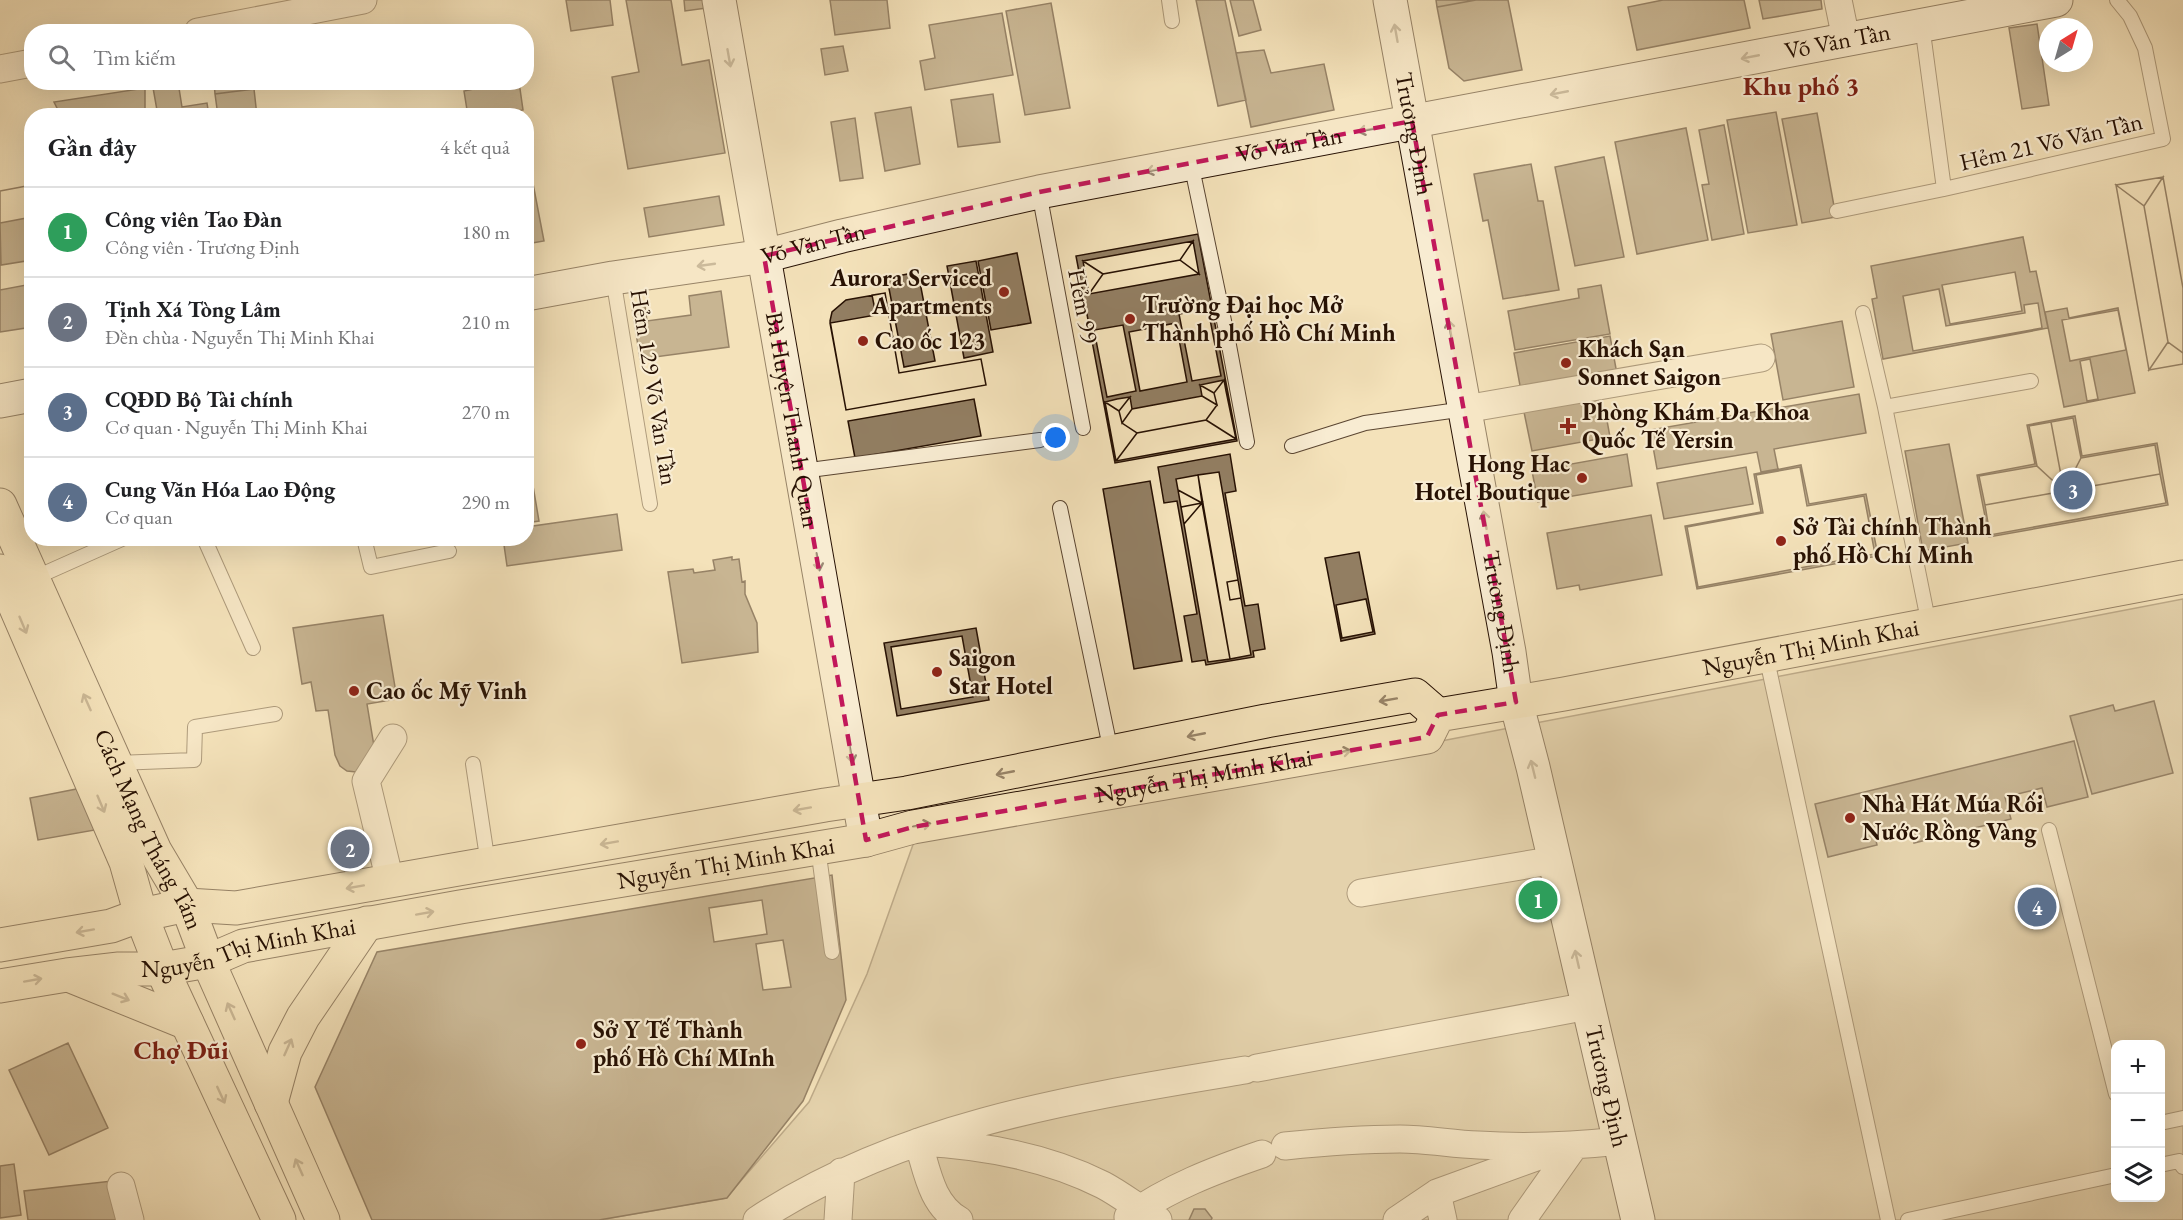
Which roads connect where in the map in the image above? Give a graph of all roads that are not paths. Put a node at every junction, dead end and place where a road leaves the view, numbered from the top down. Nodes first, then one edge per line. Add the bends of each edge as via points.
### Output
1 (363, 0) edge
2 (719, 0) edge
3 (1169, 0) edge
4 (1390, 0) edge
5 (1838, 0) edge
6 (2056, 0) edge
7 (2117, 0) edge
8 (1172, 21) dead end
9 (239, 24) edge
10 (1922, 25) junction
11 (1846, 39) junction
12 (24, 64) edge
13 (0, 69) edge
14 (1412, 121) junction
15 (1191, 163) junction
16 (1944, 189) junction
17 (1039, 192) junction
18 (1837, 211) dead end
19 (764, 256) junction
20 (613, 278) junction
21 (534, 293) edge
22 (1863, 313) dead end
23 (1761, 358) dead end
24 (2031, 381) dead end
25 (24, 397) edge
26 (0, 402) edge
27 (1885, 407) junction
28 (1464, 409) junction
29 (1083, 428) dead end
30 (1040, 440) dead end
31 (1247, 442) dead end
32 (1292, 446) dead end
33 (802, 471) junction
34 (650, 504) dead end
35 (0, 505) edge
36 (1060, 508) dead end
37 (106, 546) edge
38 (208, 546) edge
39 (366, 546) edge
40 (449, 551) dead end
41 (0, 571) edge
42 (2183, 577) edge
43 (32, 579) junction
44 (1929, 625) junction
45 (253, 648) dead end
46 (1766, 655) junction
47 (1516, 702) junction
48 (275, 714) dead end
49 (1438, 715) junction
50 (393, 738) dead end
51 (1110, 752) junction
52 (115, 764) junction
53 (473, 764) dead end
54 (859, 800) junction
55 (2049, 830) dead end
56 (866, 840) junction
57 (818, 848) junction
58 (1555, 860) junction
59 (488, 864) junction
60 (390, 881) junction
61 (1361, 893) dead end
62 (187, 905) junction
63 (141, 915) junction
64 (367, 923) junction
65 (0, 945) edge
66 (832, 952) dead end
67 (208, 961) junction
68 (162, 969) junction
69 (67, 975) junction
70 (0, 986) edge
71 (1588, 1006) junction
72 (187, 1023) junction
73 (2111, 1078) edge
74 (271, 1103) junction
75 (2183, 1118) edge
76 (2165, 1122) edge
77 (1620, 1141) junction
78 (918, 1142) junction
79 (1570, 1146) junction
80 (2165, 1164) edge
81 (2183, 1167) edge
82 (841, 1172) junction
83 (2111, 1176) edge
84 (122, 1186) dead end
85 (1437, 1193) junction
86 (1140, 1216) edge
87 (130, 1220) edge
88 (279, 1220) edge
89 (323, 1220) edge
90 (757, 1220) edge
91 (838, 1220) edge
92 (959, 1220) edge
93 (1397, 1220) edge
94 (1443, 1220) edge
95 (1522, 1220) edge
96 (1638, 1220) edge
97 (1888, 1220) edge
98 (1908, 1220) edge

1 - 9 street
2 -> 19 main road, Bà Huyện Thanh Quan
3 - 8 lane
14 -> 4 main road, Trương Định
5 - 11 street
6 - 10 main road, Võ Văn Tần
7 - 16 lane, Hẻm 21 Võ Văn Tần via 2130,16 2145,48 2163,139
10 - 11 main road, Võ Văn Tần
10 - 16 lane
11 -> 14 main road, Võ Văn Tần
12 - 13 street
14 -> 15 main road, Võ Văn Tần
28 -> 14 main road, Trương Định
15 -> 17 main road, Võ Văn Tần
15 - 31 lane
16 - 18 lane
17 - 19 main road, Võ Văn Tần
17 - 29 lane, Hẻm 99
19 -> 20 main road, Võ Văn Tần
19 - 33 main road, Bà Huyện Thanh Quan
20 - 21 main road, Võ Văn Tần
20 - 34 lane, Hẻm 129 Võ Văn Tần
22 - 27 lane
23 - 28 street
24 - 27 lane
25 - 26 main road
27 - 44 lane
28 - 32 lane via 1365,423
47 -> 28 main road, Trương Định
30 - 33 lane
33 -> 54 main road, Bà Huyện Thanh Quan
35 - 43 main road, Cách Mạng Tháng Tám
36 - 51 lane
37 - 43 lane
38 - 45 lane
39 - 40 lane via 371,567
41 -> 63 main road, Cách Mạng Tháng Tám via 126,862
42 - 44 main road, Nguyễn Thị Minh Khai
52 -> 43 main road, Cách Mạng Tháng Tám
44 - 46 main road, Nguyễn Thị Minh Khai
46 - 47 main road, Nguyễn Thị Minh Khai
46 - 97 lane
47 - 49 main road, Nguyễn Thị Minh Khai
58 -> 47 main road, Trương Định
48 - 52 lane via 195,727 194,760
49 -> 51 main road, Nguyễn Thị Minh Khai via 1416,695
56 -> 49 main road, Nguyễn Thị Minh Khai via 913,826 1427,737
50 - 60 street via 366,781
51 -> 54 main road, Nguyễn Thị Minh Khai
52 - 62 main road, Cách Mạng Tháng Tám via 155,851
53 - 59 lane
54 - 56 main road, Bà Huyện Thanh Quan
54 -> 59 main road, Nguyễn Thị Minh Khai
55 - 73 lane
56 - 57 main road, Nguyễn Thị Minh Khai
64 -> 57 main road, Nguyễn Thị Minh Khai
57 - 66 lane
58 - 61 street
71 -> 58 main road, Trương Định
59 - 60 main road, Nguyễn Thị Minh Khai
60 -> 62 main road, Nguyễn Thị Minh Khai via 236,908
62 - 63 main road, Nguyễn Thị Minh Khai
62 - 67 main road, Cách Mạng Tháng Tám
63 -> 65 main road, Nguyễn Thị Minh Khai via 111,926
63 - 68 main road, Cách Mạng Tháng Tám
64 - 67 main road, Nguyễn Thị Minh Khai via 243,946
74 -> 64 main road via 285,1052 303,1017
67 - 68 main road, Nguyễn Thị Minh Khai
74 -> 67 main road, Cách Mạng Tháng Tám
68 - 69 main road, Nguyễn Thị Minh Khai
68 - 72 main road, Cách Mạng Tháng Tám
70 -> 69 main road, Nguyễn Thị Minh Khai
69 -> 72 main road
71 - 77 main road, Trương Định
71 - 78 street via 1050,1104
72 -> 88 main road, Cách Mạng Tháng Tám
89 -> 74 main road, Cách Mạng Tháng Tám
75 - 76 lane
77 - 79 street
77 - 96 main road, Trương Định
78 - 82 street
78 - 86 street via 987,1149 1054,1165 1106,1186
78 - 92 street via 932,1188 945,1209
79 - 85 street
79 - 86 street via 1399,1139 1326,1142 1274,1150 1196,1179
79 - 95 street
80 - 81 lane via 2179,1161
82 - 90 street
82 - 91 street
83 - 98 lane
84 - 87 street
85 - 93 street
85 - 94 street

